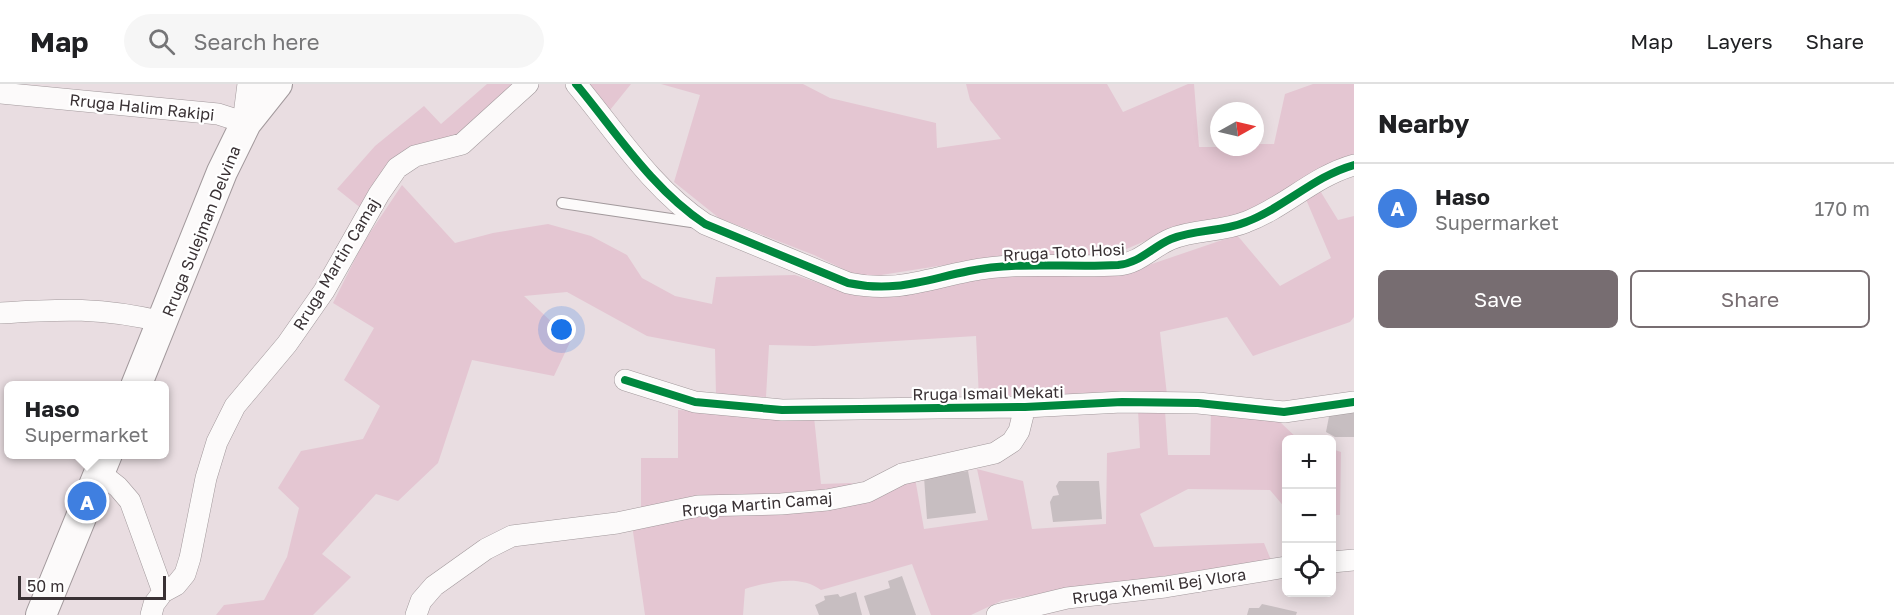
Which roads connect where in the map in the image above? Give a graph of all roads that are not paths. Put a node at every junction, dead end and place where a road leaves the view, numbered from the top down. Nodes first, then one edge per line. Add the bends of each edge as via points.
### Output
1 (251, 84) edge
2 (277, 84) edge
3 (528, 84) edge
4 (576, 84) edge
5 (0, 93) edge
6 (246, 123) junction
7 (1354, 165) edge
8 (562, 203) dead end
9 (705, 224) junction
10 (0, 313) edge
11 (163, 322) junction
12 (625, 380) dead end
13 (138, 381) edge
14 (1354, 402) edge
15 (1025, 407) junction
16 (103, 463) edge
17 (1354, 560) edge
18 (1336, 562) edge
19 (1282, 568) edge
20 (162, 592) junction
21 (41, 615) edge
22 (151, 615) edge
23 (416, 615) edge
24 (997, 615) edge

1 - 6 street
2 - 6 main road, Rruga Sulejman Delvina
3 - 20 street, Rruga Martin Camaj via 462,144 415,156 397,168 324,291 235,406 217,442 206,478 185,574 177,585
4 - 9 street, Rruga Toto Hosi via 621,142 684,210
5 - 6 street, Rruga Halim Rakipi via 218,114
6 - 11 main road, Rruga Sulejman Delvina via 222,172
7 - 9 street, Rruga Toto Hosi via 1316,181 1246,222 1170,239 1138,260 1119,265 1057,263 969,271 922,284 893,287 848,283
8 - 9 lane
10 - 11 street via 83,308
11 - 13 main road, Rruga Sulejman Delvina
12 - 15 street, Rruga Ismail Mekati via 695,402 782,410
14 - 15 street, Rruga Ismail Mekati via 1284,412 1198,403
15 - 23 street, Rruga Martin Camaj via 1012,442 995,453 903,474 867,492 781,504 698,506 617,523 512,536 486,549 434,586 421,601
16 - 20 street via 129,501
16 - 21 main road
17 - 18 street
19 - 24 street, Rruga Xhemil Bej Vlora via 1067,598
20 - 22 street, Rruga Martin Camaj

